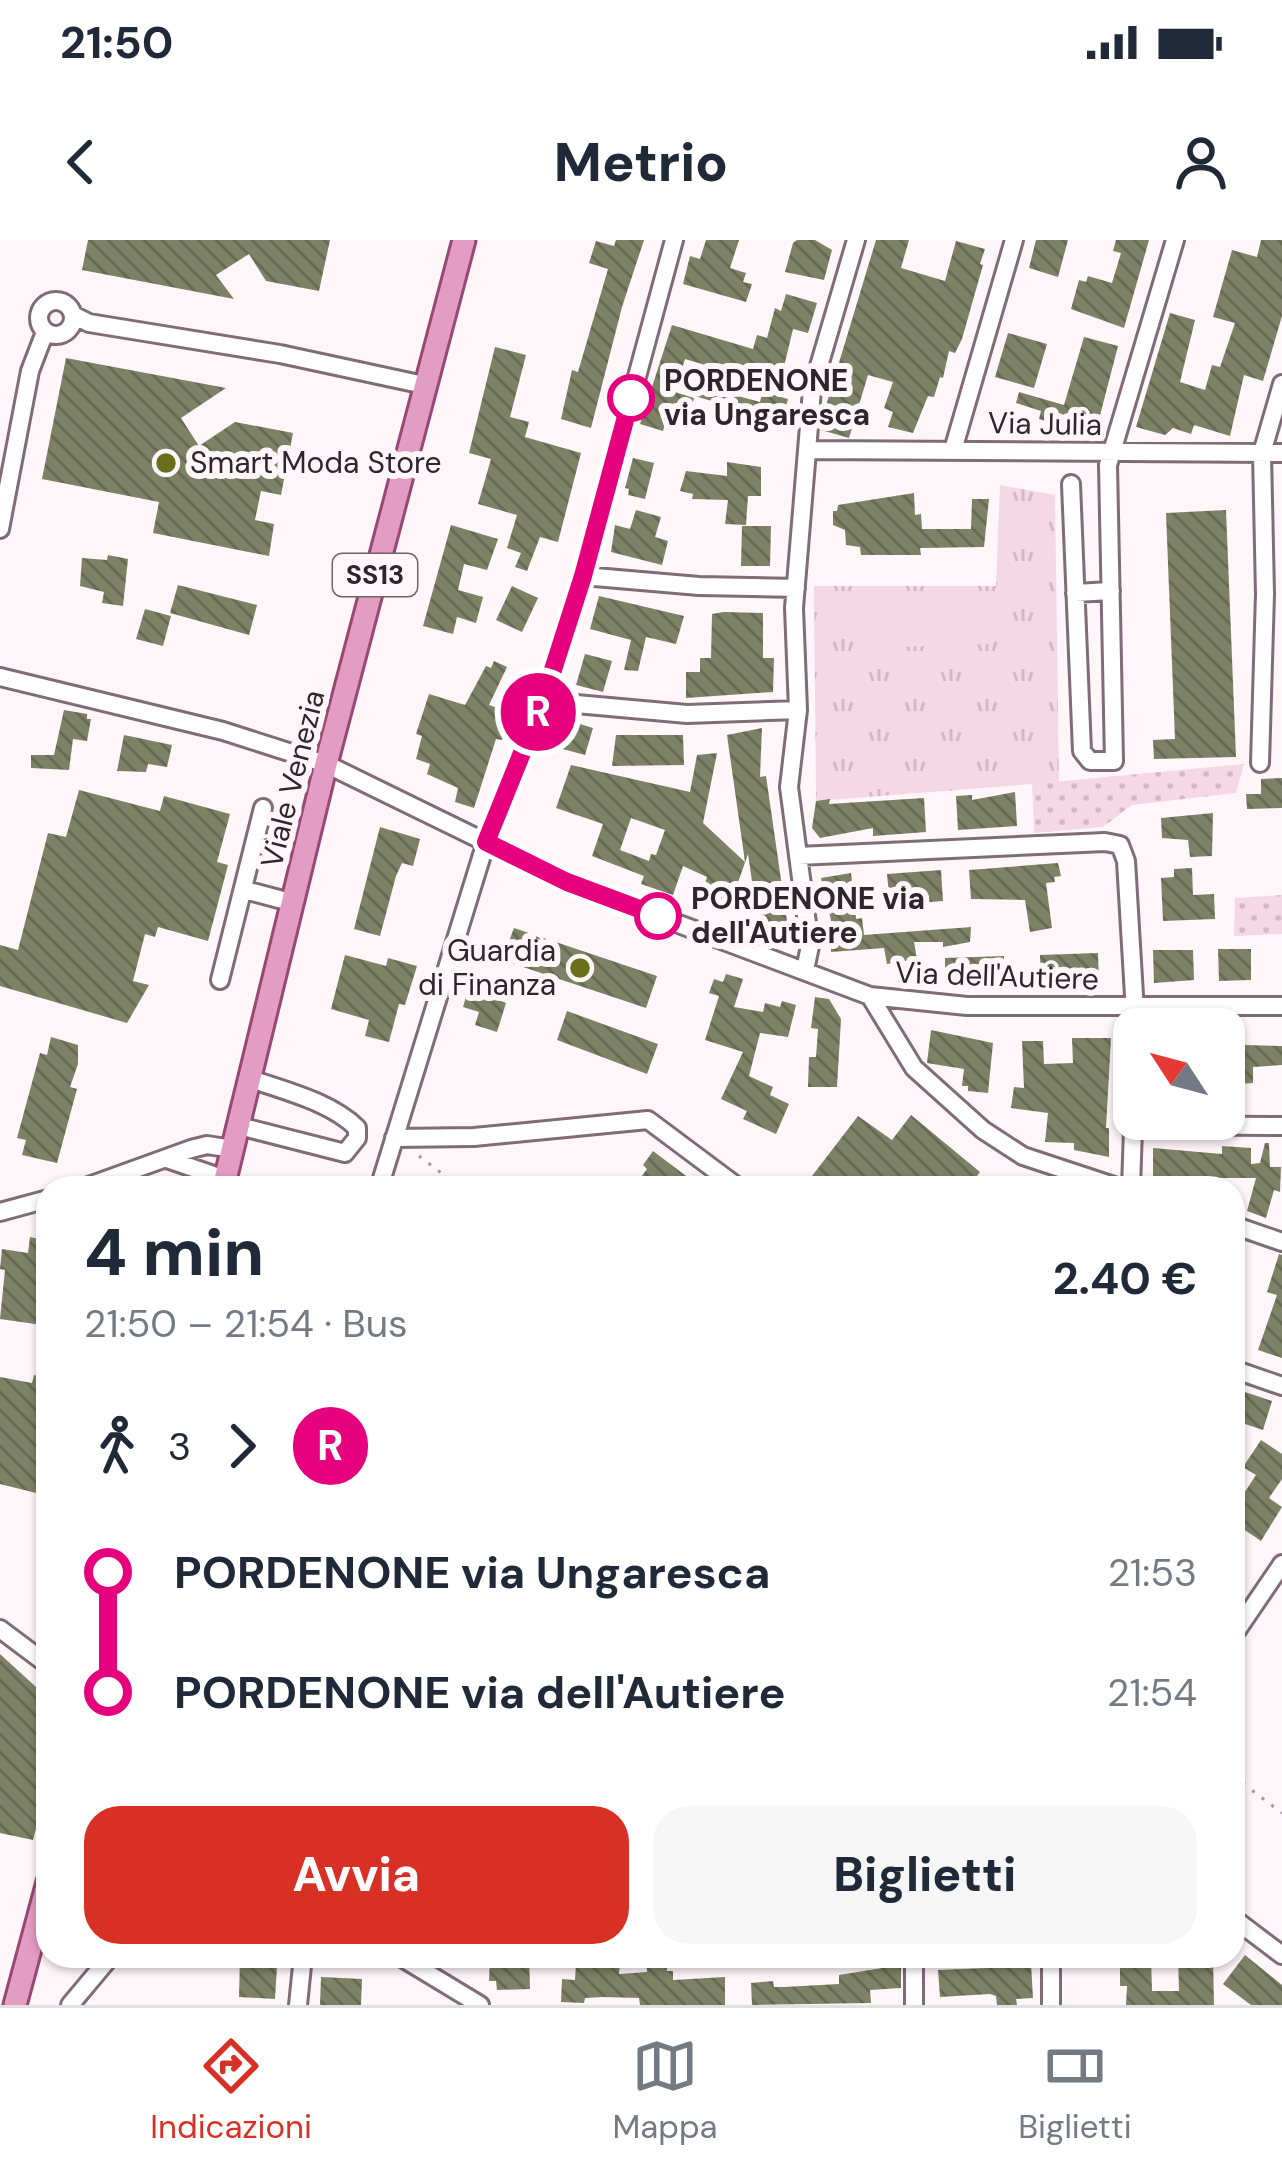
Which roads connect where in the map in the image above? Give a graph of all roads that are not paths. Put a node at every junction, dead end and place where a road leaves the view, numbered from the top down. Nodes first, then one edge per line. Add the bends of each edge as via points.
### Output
1 (464, 240) edge
2 (674, 240) edge
3 (856, 240) edge
4 (1014, 240) edge
5 (1175, 240) edge
6 (73, 315) junction
7 (45, 332) junction
8 (1282, 384) edge
9 (424, 385) junction
10 (807, 450) junction
11 (952, 450) junction
12 (1115, 452) junction
13 (1262, 453) junction
14 (1282, 454) edge
15 (1071, 484) dead end
16 (0, 529) edge
17 (583, 576) junction
18 (796, 588) junction
19 (1111, 591) junction
20 (1075, 593) junction
21 (1273, 594) edge
22 (0, 676) edge
23 (543, 701) junction
24 (798, 710) junction
25 (1260, 763) dead end
26 (326, 764) junction
27 (263, 808) dead end
28 (486, 842) junction
29 (798, 856) junction
30 (245, 890) junction
31 (294, 903) junction
32 (805, 970) junction
33 (220, 980) dead end
34 (871, 996) junction
35 (1282, 1006) edge
36 (1136, 1008) junction
37 (251, 1079) junction
38 (239, 1126) junction
39 (1245, 1126) edge
40 (1282, 1126) edge
41 (394, 1138) junction
42 (1133, 1140) edge
43 (233, 1148) junction
44 (166, 1159) junction
45 (117, 1176) edge
46 (205, 1176) edge
47 (226, 1176) edge
48 (383, 1176) edge
49 (723, 1176) edge
50 (1084, 1176) edge
51 (1131, 1176) edge
52 (36, 1202) edge
53 (0, 1212) edge
54 (1245, 1230) edge
55 (1282, 1242) edge
56 (1245, 1373) edge
57 (1282, 1386) edge
58 (1282, 1564) edge
59 (1245, 1618) edge
60 (5, 1639) edge
61 (36, 1658) edge
62 (36, 1927) edge
63 (1245, 1927) edge
64 (1245, 1936) edge
65 (1256, 1936) junction
66 (1282, 1955) edge
67 (101, 1968) edge
68 (302, 1968) edge
69 (419, 1968) edge
70 (914, 1968) edge
71 (1051, 1968) edge
72 (15, 2005) edge
73 (70, 2005) edge
74 (298, 2005) edge
75 (480, 2005) edge
76 (914, 2005) edge
77 (1051, 2005) edge

1 - 9 main road, Viale Venezia / SS13
2 - 17 street
3 - 10 street via 812,390
4 - 11 street
5 - 12 street
6 - 7 street via 64,334
6 - 7 street via 62,302 46,304 38,316
6 - 9 street
7 - 16 street via 30,370
8 - 13 street
9 - 26 main road, Viale Venezia / SS13
10 - 11 street, Via Julia
10 - 18 street
11 - 12 street, Via Julia
12 - 13 street, Via Julia
12 - 19 street via 1108,465
13 - 14 street, Via Julia
13 - 21 street
15 - 20 street
17 - 18 street
17 - 23 street
18 - 24 street
19 - 20 street
19 - 20 street via 1114,760 1102,761 1082,752
21 - 25 street
22 - 26 street, Via dell'Autiere via 224,730
23 - 24 street via 687,714
23 - 28 street
24 - 29 street via 789,787
26 - 28 street, Via dell'Autiere
26 - 31 main road, Viale Venezia / SS13
27 - 30 street
28 - 32 street, Via dell'Autiere via 567,882
28 - 41 street
29 - 32 street via 810,946
29 - 36 street via 1120,845
30 - 31 street
30 - 33 street
31 - 37 main road, Viale Venezia / SS13
32 - 34 street, Via dell'Autiere
34 - 36 street, Via dell'Autiere
34 - 50 street via 914,1069 983,1130 1023,1156
35 - 36 street, Via dell'Autiere
37 - 38 main road, Viale Venezia / SS13
37 - 38 street via 351,1122 356,1138 345,1153
38 - 43 main road, Viale Venezia / SS13
39 - 40 street
41 - 48 street
41 - 49 street via 648,1120
42 - 51 street
43 - 44 street via 207,1145
43 - 47 main road, Viale Venezia / SS13
44 - 45 street
44 - 46 street
52 - 53 street
54 - 55 street
56 - 57 street
58 - 59 street
60 - 61 street
62 - 72 main road
63 - 65 street
64 - 65 street
65 - 66 street
67 - 73 street
68 - 74 street
69 - 75 street
70 - 76 street
71 - 77 street

